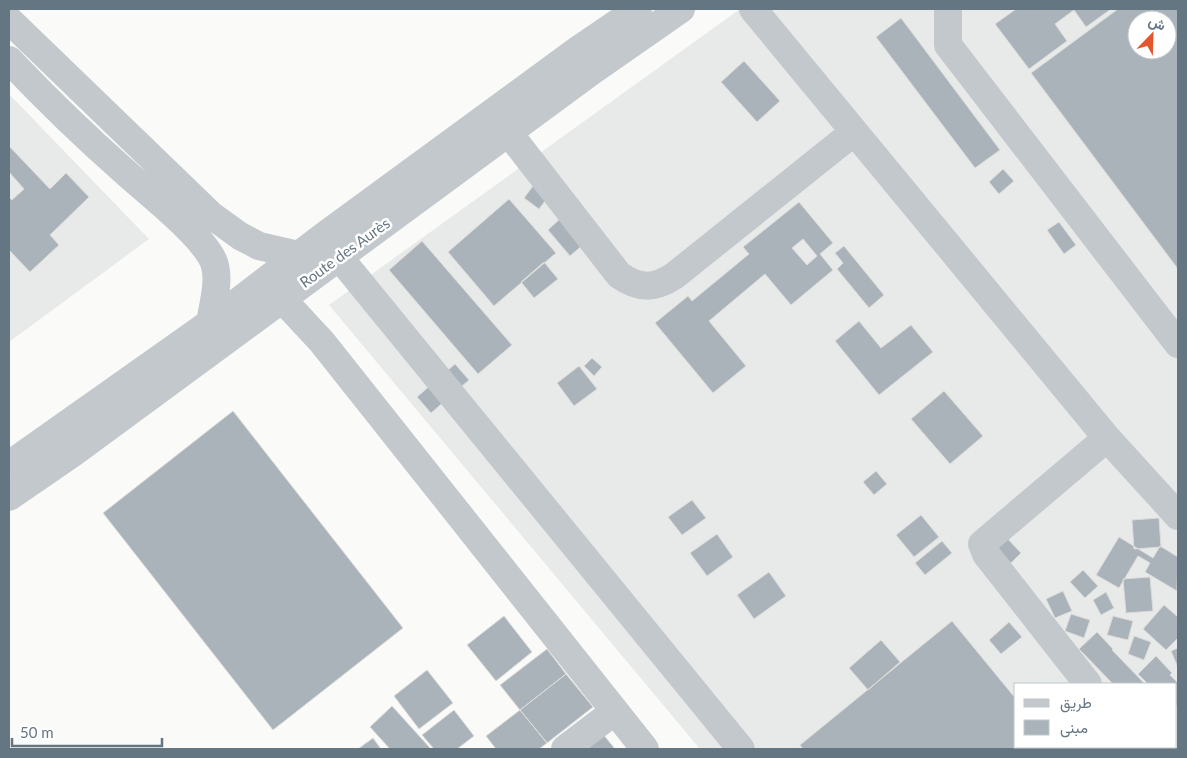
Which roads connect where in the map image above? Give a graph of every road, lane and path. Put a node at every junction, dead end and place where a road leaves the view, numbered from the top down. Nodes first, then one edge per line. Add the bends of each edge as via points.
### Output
1 (638, 9) edge
2 (682, 9) edge
3 (753, 9) edge
4 (948, 9) edge
5 (9, 20) edge
6 (9, 60) edge
7 (508, 132) junction
8 (854, 132) junction
9 (212, 215) junction
10 (190, 231) junction
11 (332, 246) junction
12 (298, 255) junction
13 (274, 290) junction
14 (210, 323) junction
15 (1178, 344) edge
16 (1107, 438) junction
17 (9, 465) edge
18 (9, 498) edge
19 (1178, 516) edge
20 (1087, 683) edge
21 (615, 712) junction
22 (565, 749) edge
23 (645, 749) edge
24 (741, 749) edge

1 - 11 street, Route des Aurès via 571,55
2 - 7 street, Route des Aurès
3 - 8 street
4 - 15 street via 948,45
5 - 9 street
6 - 10 street via 73,126
7 - 8 street via 619,275 640,286 652,286 674,276
7 - 11 street, Route des Aurès
8 - 16 street
9 - 10 street
9 - 12 street via 254,244
10 - 14 street via 207,251 215,268
11 - 12 street, Route des Aurès
11 - 13 street, Route des Aurès
11 - 24 street
12 - 13 street, Route des Aurès
13 - 14 street, Route des Aurès
13 - 18 street, Route des Aurès via 73,453
13 - 21 street via 322,342
14 - 17 street, Route des Aurès
16 - 19 street
16 - 20 street via 982,544 986,554
21 - 22 street
21 - 23 street

